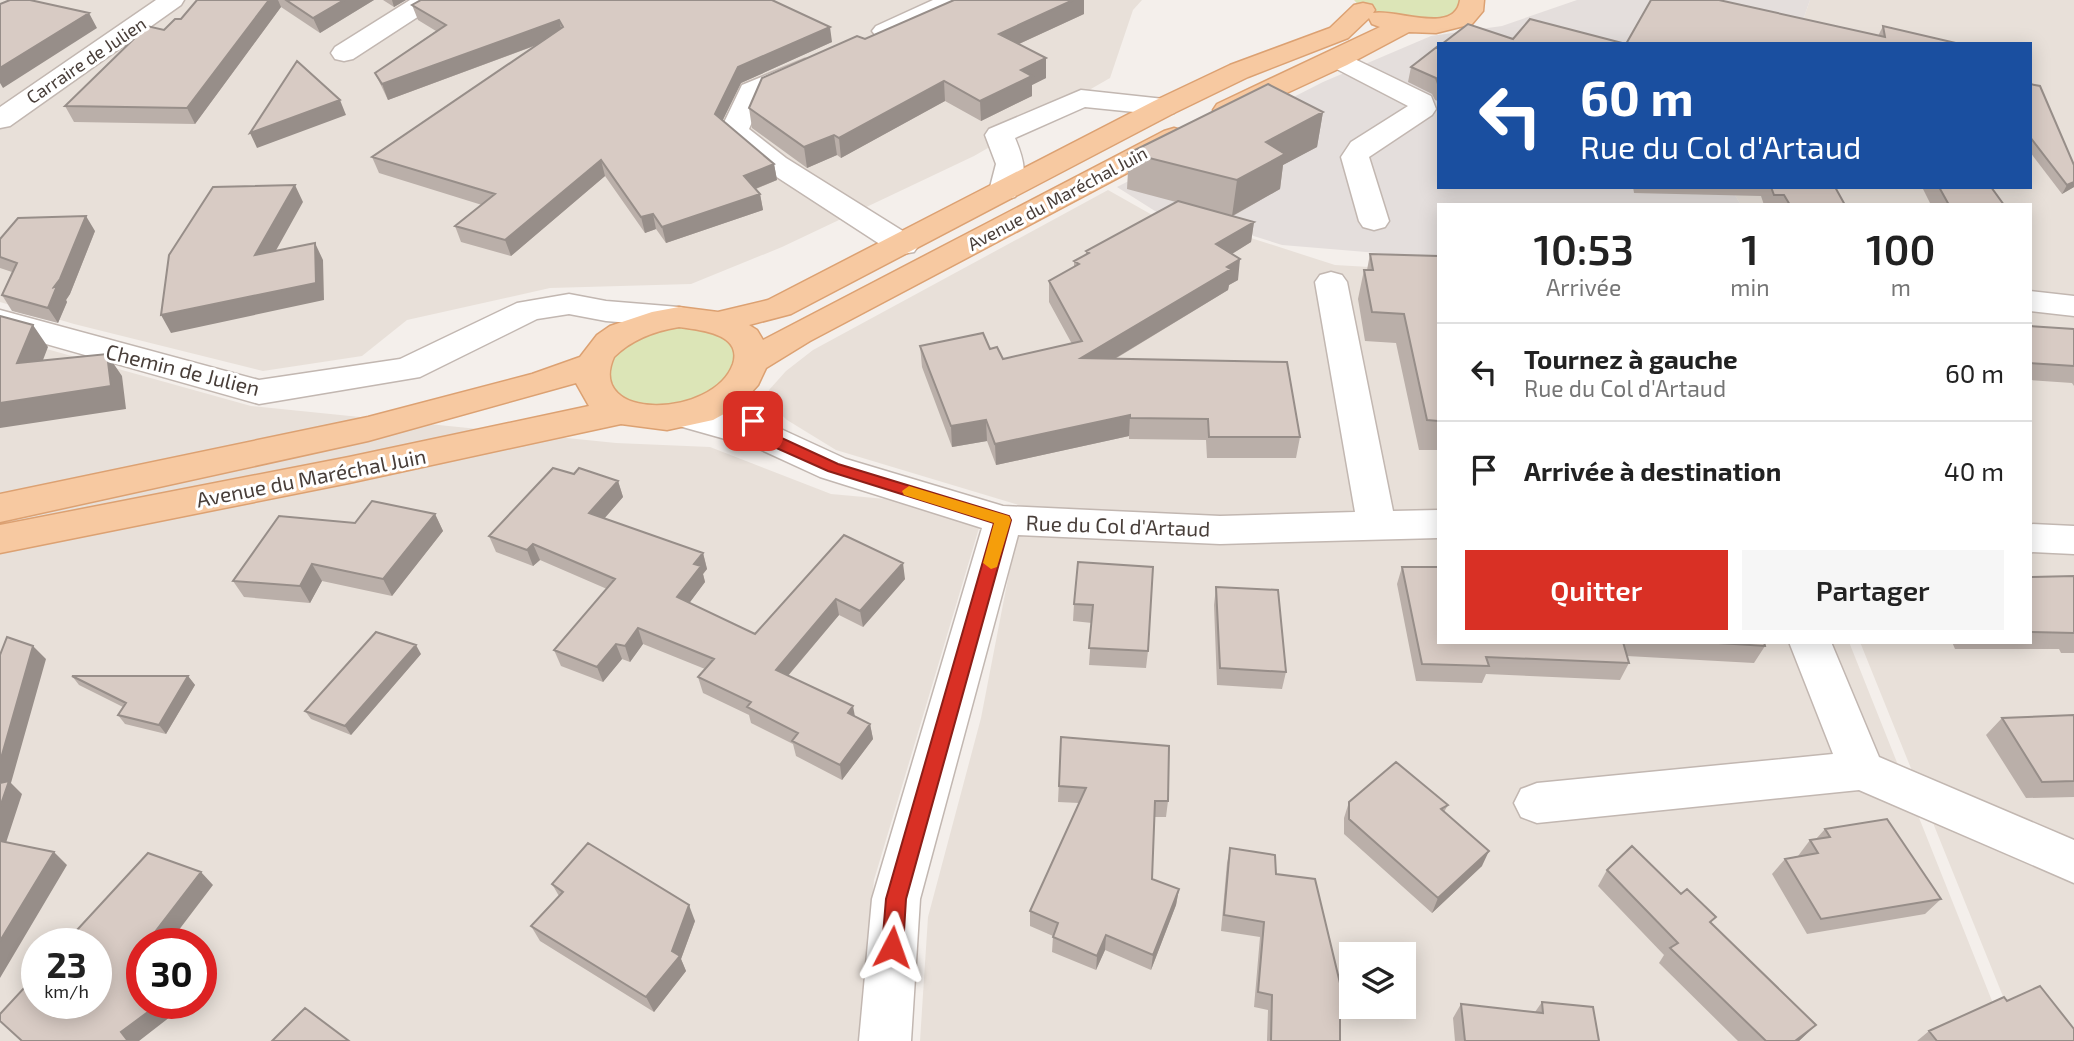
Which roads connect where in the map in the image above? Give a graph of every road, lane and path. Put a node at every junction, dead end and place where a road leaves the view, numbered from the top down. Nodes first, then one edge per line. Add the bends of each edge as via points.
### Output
1 (172, 0) edge
2 (427, 0) edge
3 (953, 0) edge
4 (1479, 2) edge
5 (1359, 5) edge
6 (1403, 25) junction
7 (344, 53) dead end
8 (1338, 59) junction
9 (1164, 107) junction
10 (0, 120) edge
11 (1004, 191) junction
12 (1374, 221) dead end
13 (903, 245) junction
14 (1331, 282) dead end
15 (2032, 300) edge
16 (2074, 306) edge
17 (0, 320) edge
18 (720, 322) junction
19 (604, 339) junction
20 (752, 361) junction
21 (732, 394) junction
22 (621, 412) junction
23 (685, 415) junction
24 (770, 439) junction
25 (0, 508) edge
26 (1003, 520) junction
27 (1376, 524) junction
28 (1437, 524) edge
29 (2032, 538) edge
30 (0, 539) edge
31 (2074, 540) edge
32 (1811, 644) edge
33 (1862, 771) junction
34 (1537, 803) dead end
35 (2074, 862) edge
36 (886, 1041) edge

1 - 10 street, Carraire de Julien
2 - 7 street
3 - 13 street via 752,91 734,131 776,164
4 - 6 main road via 1458,21
5 - 6 main road
5 - 9 main road, Avenue du Maréchal Juin via 1339,33 1239,71
6 - 8 main road, Avenue du Maréchal Juin
8 - 12 street via 1420,102 1422,109 1361,148 1355,158
8 - 20 main road, Avenue du Maréchal Juin via 1227,110
9 - 11 main road, Avenue du Maréchal Juin
9 - 11 street via 1080,98 999,135 1011,164
11 - 13 main road, Avenue du Maréchal Juin
13 - 18 main road, Avenue du Maréchal Juin via 779,307
14 - 27 street
15 - 16 street
17 - 19 street, Chemin de Julien via 259,392 408,369 529,310 569,304
18 - 19 main road via 679,317
18 - 20 main road via 745,338
19 - 22 main road via 593,377 596,391
19 - 25 main road, Avenue du Maréchal Juin via 542,383 369,429
20 - 21 main road via 748,376
21 - 23 main road
21 - 24 street, Rue du Col d'Artaud
22 - 23 main road via 644,418
22 - 30 main road, Avenue du Maréchal Juin
23 - 24 street, Rue du Col d'Artaud
24 - 26 street, Rue du Col d'Artaud via 833,468
26 - 27 street, Rue du Col d'Artaud via 1220,530
26 - 36 street via 896,899
27 - 28 street, Rue du Col d'Artaud
29 - 31 street
32 - 33 street
33 - 34 street
33 - 35 street

